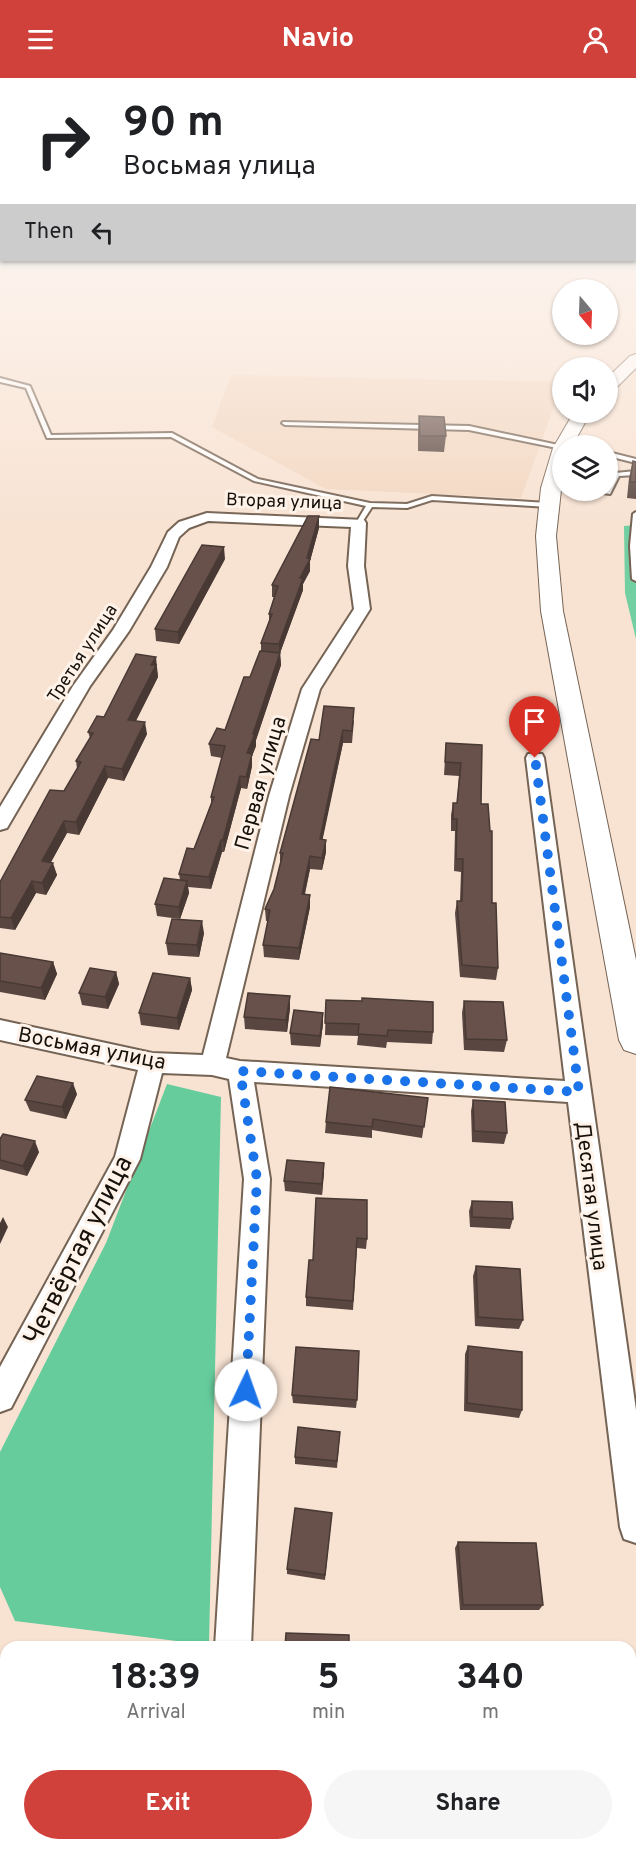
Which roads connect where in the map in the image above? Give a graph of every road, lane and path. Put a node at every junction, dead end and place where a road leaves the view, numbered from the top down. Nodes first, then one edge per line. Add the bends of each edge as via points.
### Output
1 (636, 359) edge
2 (618, 376) edge
3 (0, 380) edge
4 (285, 423) dead end
5 (552, 445) edge
6 (618, 456) edge
7 (636, 461) edge
8 (636, 473) edge
9 (618, 474) edge
10 (552, 494) edge
11 (553, 501) edge
12 (370, 505) junction
13 (636, 514) edge
14 (207, 517) joint
15 (359, 524) junction
16 (634, 546) edge
17 (636, 579) edge
18 (535, 758) dead end
19 (0, 823) edge
20 (0, 1030) edge
21 (636, 1040) edge
22 (152, 1063) junction
23 (226, 1068) junction
24 (579, 1092) junction
25 (0, 1397) edge
26 (636, 1527) edge
27 (233, 1641) edge

1 - 2 main road
3 - 12 lane via 28,387 49,437 172,435 256,480
4 - 5 lane via 470,428
6 - 7 lane
8 - 9 lane
10 - 12 lane via 432,498 407,506
11 - 21 main road via 546,536 552,611
12 - 15 lane
13 - 16 lane
14 - 15 street, Вторая улица
14 - 19 street, Третья улица via 184,525 173,535 126,622 82,686
15 - 23 street, Первая улица via 356,567 362,609 311,689 279,796
16 - 17 lane
18 - 24 street, Десятая улица
20 - 22 street, Восьмая улица
22 - 23 street, Восьмая улица
22 - 25 street, Четвёртая улица via 127,1159
23 - 24 street, Восьмая улица
23 - 27 street via 257,1179
24 - 26 street, Десятая улица

